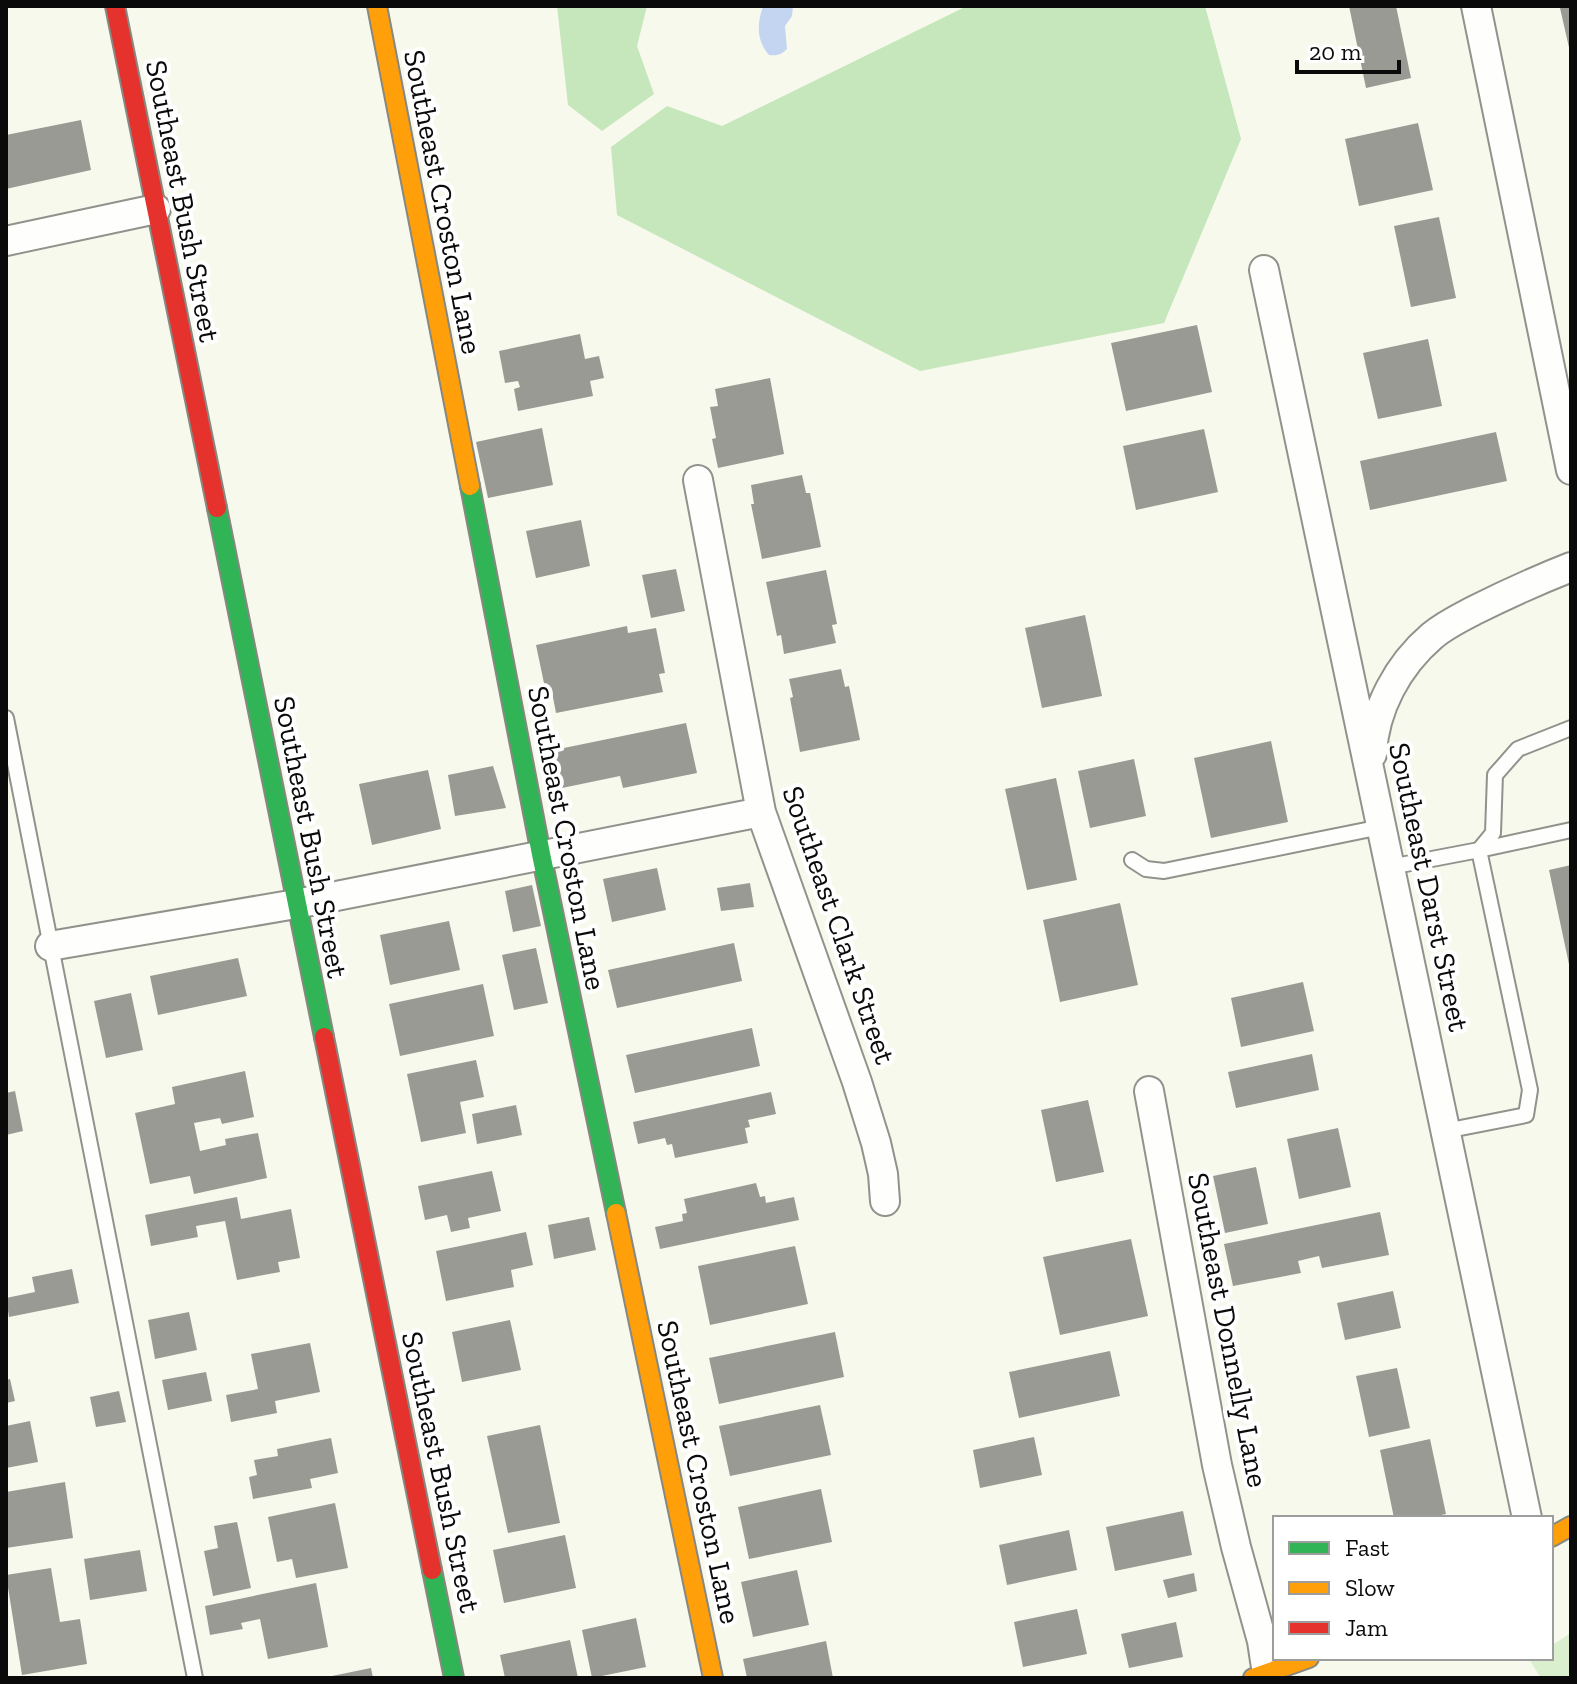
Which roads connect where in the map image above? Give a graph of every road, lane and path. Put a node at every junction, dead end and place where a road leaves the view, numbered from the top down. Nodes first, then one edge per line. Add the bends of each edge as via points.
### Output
1 (115, 6) edge
2 (377, 6) edge
3 (1476, 6) edge
4 (156, 209) junction
5 (6, 241) edge
6 (1264, 270) dead end
7 (1571, 470) edge
8 (698, 480) dead end
9 (1571, 567) edge
10 (6, 718) edge
11 (1571, 728) edge
12 (1375, 791) junction
13 (761, 812) junction
14 (1381, 827) junction
15 (1571, 830) edge
16 (1479, 850) junction
17 (541, 854) junction
18 (1132, 860) dead end
19 (1390, 867) junction
20 (296, 904) junction
21 (50, 946) junction
22 (1149, 1091) dead end
23 (1445, 1131) junction
24 (885, 1201) dead end
25 (1527, 1516) edge
26 (1571, 1526) edge
27 (1553, 1536) edge
28 (1304, 1660) edge
29 (1260, 1676) edge
30 (195, 1678) edge
31 (454, 1678) edge
32 (713, 1678) edge

1 - 4 street, Southeast Bush Street
2 - 17 street, Southeast Croston Lane
3 - 7 street
4 - 5 street
4 - 20 street, Southeast Bush Street
6 - 12 street, Southeast Darst Street
8 - 13 street, Southeast Clark Street
9 - 12 street via 1450,623 1422,646 1396,678 1377,720
10 - 21 lane
11 - 16 lane via 1518,749 1495,775 1493,833
12 - 14 street, Southeast Darst Street
13 - 17 street
13 - 24 street, Southeast Clark Street via 857,1082 876,1143
14 - 18 lane via 1164,871
14 - 19 street, Southeast Darst Street
15 - 16 lane
16 - 19 lane
16 - 23 lane via 1530,1090 1526,1115
17 - 20 street
17 - 32 street, Southeast Croston Lane
19 - 23 street, Southeast Darst Street
20 - 21 street
20 - 31 street, Southeast Bush Street
21 - 30 lane
22 - 29 street, Southeast Donnelly Lane via 1217,1465 1262,1641
23 - 25 street, Southeast Darst Street
26 - 27 street
28 - 29 street

